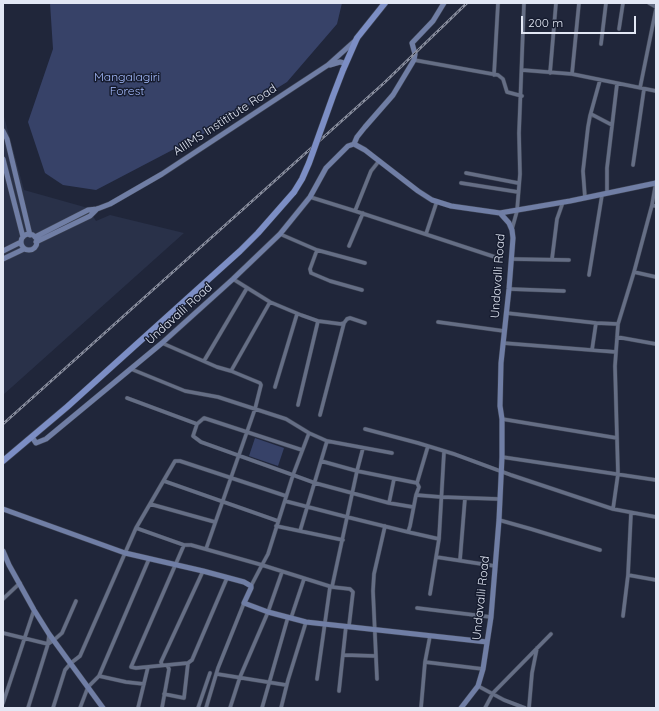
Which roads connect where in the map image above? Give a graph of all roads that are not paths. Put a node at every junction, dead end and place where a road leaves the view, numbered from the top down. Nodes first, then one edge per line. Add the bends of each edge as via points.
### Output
1 (384, 3) edge
2 (444, 3) edge
3 (498, 3) edge
4 (524, 3) edge
5 (556, 3) edge
6 (579, 3) edge
7 (606, 3) edge
8 (623, 3) edge
9 (649, 3) edge
10 (656, 8) edge
11 (619, 28) dead end
12 (357, 38) junction
13 (601, 44) dead end
14 (414, 60) junction
15 (328, 65) junction
16 (344, 68) junction
17 (522, 70) junction
18 (550, 73) junction
19 (572, 74) junction
20 (494, 75) junction
21 (600, 80) junction
22 (618, 84) junction
23 (642, 89) junction
24 (656, 91) edge
25 (522, 96) junction
26 (591, 114) junction
27 (612, 125) junction
28 (3, 131) edge
29 (354, 144) junction
30 (3, 158) edge
31 (379, 161) junction
32 (632, 165) dead end
33 (466, 173) dead end
34 (461, 183) dead end
35 (518, 183) junction
36 (655, 185) edge
37 (518, 192) junction
38 (605, 194) junction
39 (310, 197) junction
40 (585, 198) junction
41 (437, 201) junction
42 (563, 202) junction
43 (652, 205) junction
44 (656, 206) edge
45 (517, 210) junction
46 (355, 211) junction
47 (363, 213) junction
48 (500, 213) junction
49 (512, 230) junction
50 (280, 234) junction
51 (426, 234) junction
52 (34, 238) junction
53 (22, 240) junction
54 (350, 246) dead end
55 (24, 249) junction
56 (317, 250) junction
57 (3, 251) edge
58 (495, 257) dead end
59 (3, 259) edge
60 (511, 259) junction
61 (552, 259) junction
62 (569, 260) dead end
63 (365, 263) dead end
64 (634, 272) junction
65 (589, 275) dead end
66 (656, 277) edge
67 (233, 279) junction
68 (247, 288) junction
69 (509, 289) junction
70 (362, 290) dead end
71 (564, 291) dead end
72 (270, 302) junction
73 (506, 313) junction
74 (297, 314) junction
75 (318, 321) junction
76 (438, 322) dead end
77 (345, 323) junction
78 (365, 323) dead end
79 (596, 323) junction
80 (618, 324) junction
81 (504, 331) junction
82 (617, 337) junction
83 (162, 343) junction
84 (503, 344) junction
85 (656, 344) edge
86 (592, 350) junction
87 (616, 352) junction
88 (204, 361) junction
89 (131, 369) junction
90 (231, 371) junction
91 (275, 387) dead end
92 (127, 398) dead end
93 (298, 405) dead end
94 (254, 409) junction
95 (320, 415) dead end
96 (502, 419) junction
97 (197, 424) junction
98 (365, 429) dead end
99 (246, 433) junction
100 (309, 433) junction
101 (32, 437) junction
102 (617, 438) junction
103 (327, 441) junction
104 (428, 446) junction
105 (363, 448) junction
106 (302, 450) junction
107 (444, 452) junction
108 (392, 453) dead end
109 (238, 455) junction
110 (502, 457) junction
111 (3, 461) edge
112 (321, 461) junction
113 (357, 471) junction
114 (501, 472) junction
115 (618, 474) junction
116 (293, 475) junction
117 (231, 478) junction
118 (394, 478) junction
119 (656, 480) edge
120 (164, 481) junction
121 (315, 483) junction
122 (417, 483) junction
123 (352, 493) junction
124 (416, 495) junction
125 (286, 496) junction
126 (442, 498) junction
127 (465, 498) junction
128 (285, 500) junction
129 (500, 500) junction
130 (222, 501) junction
131 (389, 503) junction
132 (150, 504) junction
133 (308, 507) junction
134 (413, 507) junction
135 (3, 509) edge
136 (613, 509) junction
137 (631, 513) junction
138 (656, 516) edge
139 (347, 517) junction
140 (499, 520) junction
141 (278, 521) junction
142 (215, 522) junction
143 (276, 526) junction
144 (385, 526) junction
145 (136, 528) junction
146 (300, 531) junction
147 (408, 532) junction
148 (439, 539) junction
149 (344, 540) junction
150 (184, 545) junction
151 (206, 549) junction
152 (600, 550) dead end
153 (3, 551) edge
154 (125, 553) junction
155 (436, 557) junction
156 (149, 559) junction
157 (460, 560) junction
158 (175, 564) junction
159 (262, 565) junction
160 (495, 566) junction
161 (203, 571) junction
162 (282, 572) junction
163 (628, 575) junction
164 (227, 578) junction
165 (304, 579) junction
166 (656, 580) edge
167 (20, 583) junction
168 (251, 586) junction
169 (331, 587) junction
170 (430, 594) dead end
171 (3, 599) edge
172 (76, 601) dead end
173 (244, 603) junction
174 (416, 608) dead end
175 (34, 610) junction
176 (268, 612) junction
177 (623, 616) dead end
178 (290, 617) junction
179 (491, 617) junction
180 (306, 622) junction
181 (324, 624) junction
182 (348, 626) junction
183 (374, 630) junction
184 (3, 633) edge
185 (49, 634) junction
186 (550, 634) dead end
187 (430, 636) junction
188 (24, 638) junction
189 (54, 640) junction
190 (487, 642) junction
191 (48, 644) junction
192 (537, 647) junction
193 (344, 655) junction
194 (376, 656) junction
195 (425, 662) junction
196 (71, 663) junction
197 (188, 663) junction
198 (167, 665) junction
199 (162, 666) junction
200 (148, 667) junction
201 (482, 669) junction
202 (210, 674) dead end
203 (217, 674) junction
204 (99, 676) junction
205 (240, 677) junction
206 (317, 679) dead end
207 (377, 679) dead end
208 (268, 683) junction
209 (144, 684) junction
210 (286, 685) junction
211 (478, 686) junction
212 (88, 687) junction
213 (340, 691) dead end
214 (492, 693) junction
215 (164, 694) junction
216 (3, 703) edge
217 (512, 703) junction
218 (28, 708) edge
219 (53, 708) edge
220 (80, 708) edge
221 (103, 708) edge
222 (138, 708) edge
223 (162, 708) edge
224 (198, 708) edge
225 (206, 708) edge
226 (230, 708) edge
227 (262, 708) edge
228 (281, 708) edge
229 (421, 708) edge
230 (461, 708) edge
231 (485, 708) edge
232 (511, 708) edge
233 (525, 708) edge
234 (529, 708) edge

1 - 12 main road
2 - 14 street via 412,43
3 - 20 street
4 - 17 street
5 - 18 street
6 - 19 street
7 - 13 street
8 - 11 street
9 - 10 street
10 - 23 street
12 - 15 street, AIIIMS Instititute Road
12 - 16 main road
14 - 20 street
14 - 29 street via 393,95 357,137
15 - 16 street via 340,62 344,63
15 - 52 street, AIIIMS Instititute Road via 162,174 110,204 88,210
16 - 101 main road, bridge via 309,163 294,192 240,251
17 - 18 street
17 - 25 street
18 - 19 street
19 - 21 street
20 - 25 street via 503,79 508,93
21 - 22 street
21 - 26 street
22 - 23 street
22 - 27 street
23 - 24 street
23 - 32 street
25 - 35 street
26 - 27 street
26 - 40 street via 583,170
27 - 38 street
28 - 52 street
29 - 31 street
29 - 39 street, Undavalli Road via 346,147 326,168
30 - 53 street
31 - 41 street via 418,192
31 - 46 street via 371,171
33 - 35 street
34 - 37 street
35 - 37 street
36 - 38 street
36 - 43 street
37 - 45 street
38 - 40 street
38 - 65 street
39 - 46 street
39 - 50 street, Undavalli Road
40 - 42 street
41 - 48 street via 451,206
41 - 51 street
42 - 45 street
42 - 61 street via 557,219
43 - 44 street
43 - 64 street
45 - 48 street
45 - 49 street
46 - 47 street
47 - 51 street
47 - 54 street
48 - 49 street, Undavalli Road
49 - 60 street, Undavalli Road
50 - 56 street
50 - 67 street, Undavalli Road
51 - 58 street
52 - 53 street, AIIIMS Instititute Road
52 - 55 street, AIIIMS Instititute Road via 35,246
53 - 55 street
53 - 57 street, AIIIMS Instititute Road
55 - 59 street
56 - 63 street
56 - 70 street via 311,273
60 - 61 street
60 - 69 street, Undavalli Road
61 - 62 street
64 - 66 street
64 - 80 street
67 - 68 street
67 - 83 street, Undavalli Road
68 - 72 street
68 - 88 street
69 - 71 street
69 - 73 street, Undavalli Road
72 - 74 street
72 - 90 street
73 - 79 street
73 - 81 street, Undavalli Road
74 - 75 street
74 - 91 street
75 - 77 street
75 - 93 street
76 - 81 street
77 - 78 street via 347,318
77 - 95 street
79 - 80 street
79 - 86 street
80 - 82 street
81 - 84 street, Undavalli Road
82 - 85 street
82 - 87 street
83 - 88 street
83 - 89 street, Undavalli Road
84 - 86 street
84 - 96 street, Undavalli Road via 500,382
86 - 87 street
87 - 102 street
88 - 90 street
89 - 94 street via 185,391 218,397
89 - 101 street, Undavalli Road via 46,439 36,443
90 - 94 street via 260,384
92 - 97 street
94 - 99 street
94 - 100 street via 286,419
96 - 102 street
96 - 110 street, Undavalli Road
97 - 99 street via 204,418
97 - 109 street via 193,436 201,442
98 - 104 street
99 - 106 street
99 - 109 street
100 - 103 street
100 - 106 street
101 - 111 main road
102 - 115 street
103 - 105 street
103 - 112 street
104 - 107 street
104 - 122 street
105 - 108 street
105 - 113 street
106 - 116 street
107 - 114 street
107 - 126 street
109 - 116 street
109 - 117 street
110 - 114 street, Undavalli Road
110 - 115 street
112 - 113 street
112 - 121 street
113 - 118 street
113 - 123 street
114 - 129 street, Undavalli Road
114 - 136 street
115 - 119 street
115 - 136 street
116 - 121 street
116 - 125 street
117 - 120 street via 178,460
117 - 125 street
117 - 130 street
118 - 122 street
118 - 131 street
120 - 130 street
120 - 132 street
121 - 123 street
121 - 133 street
122 - 124 street via 419,487
123 - 131 street
123 - 139 street
124 - 126 street
124 - 134 street
125 - 128 street
126 - 127 street
126 - 148 street
127 - 129 street
127 - 157 street
128 - 133 street
128 - 141 street
129 - 140 street, Undavalli Road
130 - 141 street
130 - 142 street
131 - 134 street
132 - 142 street
132 - 145 street
133 - 139 street
133 - 146 street
134 - 147 street
135 - 154 street
136 - 137 street
137 - 138 street
137 - 163 street
139 - 144 street
139 - 149 street
140 - 152 street
140 - 160 street, Undavalli Road
141 - 143 street
142 - 151 street
143 - 146 street
143 - 159 street
144 - 147 street
144 - 183 street via 374,574
145 - 150 street
145 - 154 street
146 - 149 street
147 - 148 street
148 - 155 street
149 - 169 street
150 - 151 street
150 - 158 street
151 - 159 street
153 - 167 street
154 - 156 street
154 - 196 street via 80,656
155 - 157 street
155 - 170 street
156 - 158 street
156 - 204 street
157 - 160 street
158 - 161 street
158 - 200 street via 131,667
159 - 162 street
159 - 168 street
160 - 179 street, Undavalli Road
161 - 164 street
161 - 199 street via 161,662
162 - 165 street
162 - 176 street
163 - 166 street
163 - 177 street
164 - 168 street
164 - 197 street via 192,660
165 - 169 street
165 - 178 street
167 - 171 street
167 - 175 street
168 - 173 street
169 - 181 street
169 - 182 street via 352,591
172 - 189 street via 67,625
173 - 176 street
173 - 203 street
174 - 179 street
175 - 185 street
175 - 188 street
176 - 178 street
176 - 205 street
178 - 180 street
178 - 208 street
179 - 190 street, Undavalli Road
180 - 181 street
180 - 210 street
181 - 182 street
181 - 206 street
182 - 183 street
182 - 193 street
183 - 187 street
183 - 194 street
184 - 188 street
185 - 189 street
185 - 191 street
186 - 192 street
187 - 190 street
187 - 195 street
188 - 191 street
188 - 216 street
189 - 191 street
189 - 196 street
190 - 201 street, Undavalli Road
191 - 218 street
192 - 214 street
192 - 234 street
193 - 194 street
193 - 213 street
194 - 207 street
195 - 201 street
195 - 229 street
196 - 212 street
196 - 219 street via 65,670
197 - 198 street
197 - 215 street via 184,698
198 - 199 street
198 - 215 street via 169,669
199 - 200 street
200 - 209 street
201 - 211 street, Undavalli Road
202 - 224 street
203 - 205 street
203 - 225 street
204 - 209 street
204 - 212 street
205 - 208 street
205 - 226 street
208 - 210 street
208 - 227 street
209 - 222 street
210 - 228 street
211 - 214 street
211 - 230 street, Undavalli Road
212 - 220 street
212 - 221 street
214 - 217 street
214 - 231 street
215 - 223 street
217 - 232 street
217 - 233 street

